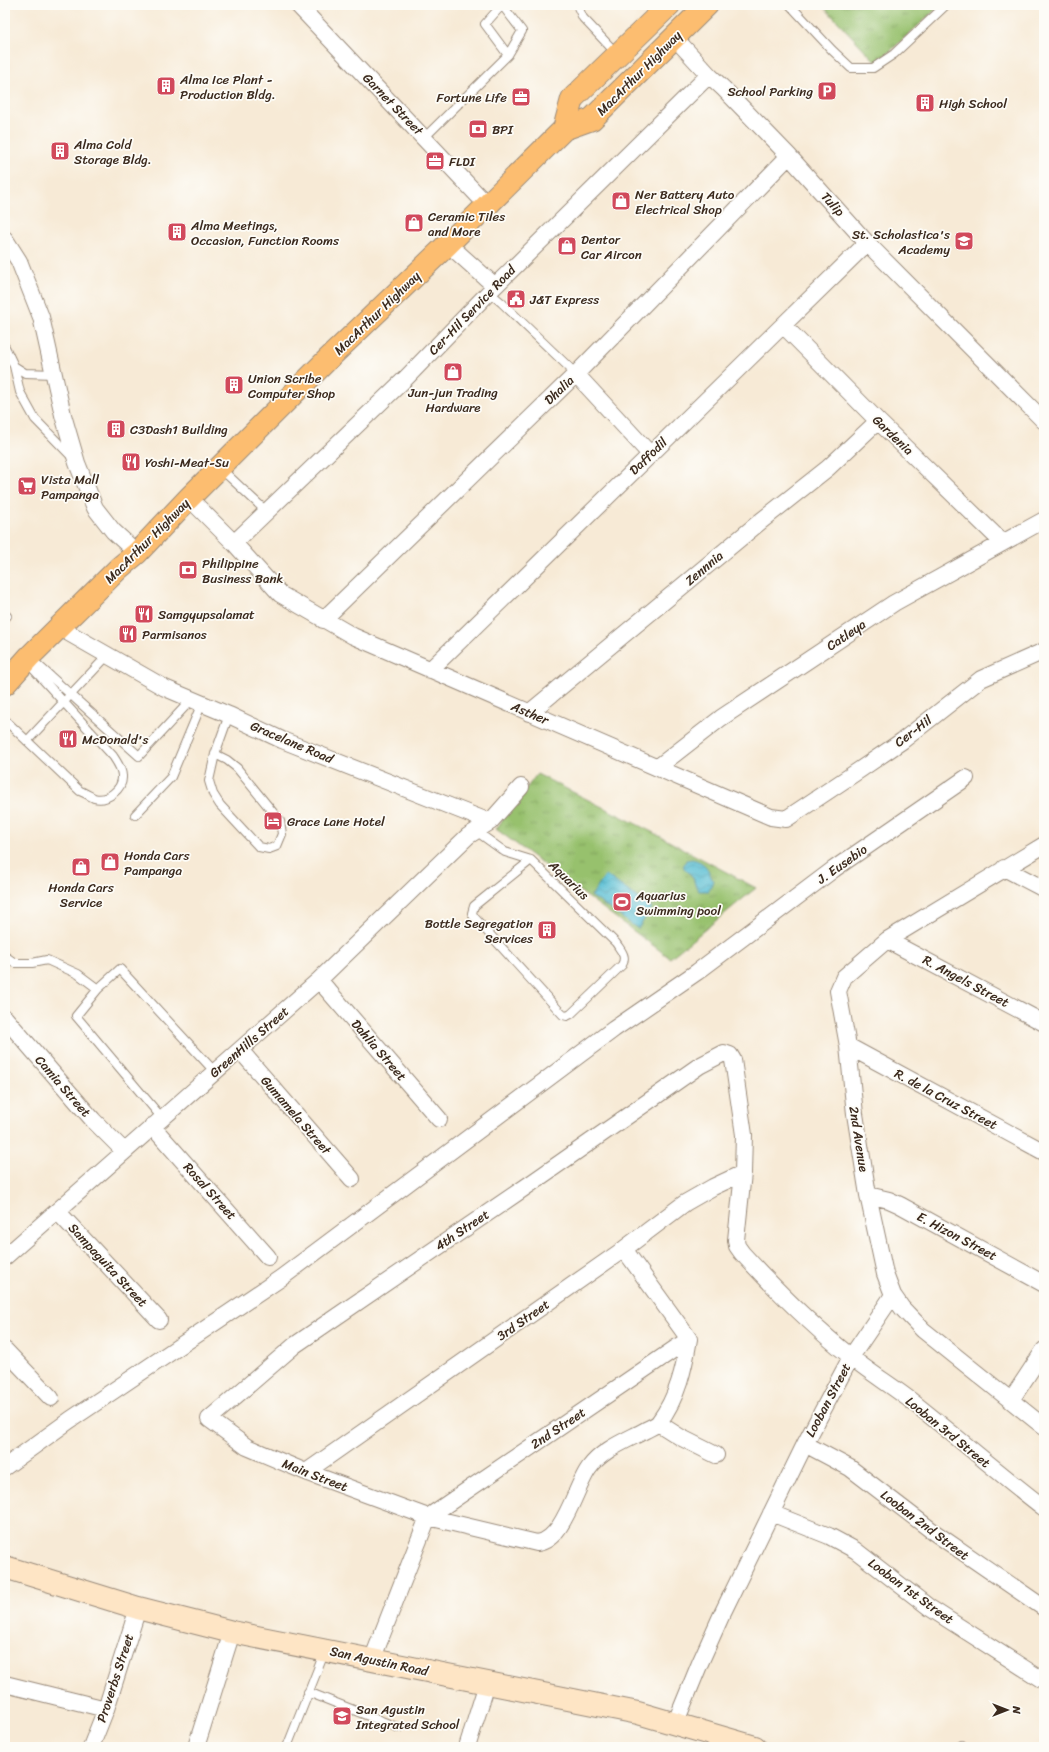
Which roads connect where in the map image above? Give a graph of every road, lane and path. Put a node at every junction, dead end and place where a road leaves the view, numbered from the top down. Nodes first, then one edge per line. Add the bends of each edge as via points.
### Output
1 (298, 5) edge
2 (502, 5) edge
3 (577, 5) edge
4 (670, 5) edge
5 (707, 5) edge
6 (790, 5) edge
7 (946, 5) edge
8 (674, 37) junction
9 (618, 54) junction
10 (508, 55) junction
11 (708, 75) junction
12 (564, 129) junction
13 (425, 137) junction
14 (789, 156) junction
15 (487, 205) junction
16 (5, 239) edge
17 (867, 243) junction
18 (448, 244) junction
19 (492, 289) junction
20 (783, 325) junction
21 (5, 347) edge
22 (14, 366) junction
23 (54, 374) junction
24 (576, 374) junction
25 (878, 421) junction
26 (1044, 421) edge
27 (650, 454) junction
28 (77, 462) junction
29 (220, 468) junction
30 (189, 498) junction
31 (267, 512) junction
32 (1044, 520) edge
33 (1003, 543) junction
34 (234, 544) junction
35 (137, 553) junction
36 (323, 620) junction
37 (60, 628) junction
38 (1044, 651) edge
39 (108, 655) junction
40 (16, 670) edge
41 (430, 670) junction
42 (71, 695) junction
43 (197, 701) junction
44 (64, 702) junction
45 (529, 713) junction
46 (229, 715) junction
47 (5, 720) edge
48 (27, 741) junction
49 (215, 754) junction
50 (658, 767) junction
51 (966, 778) dead end
52 (521, 787) dead end
53 (135, 815) dead end
54 (786, 819) joint
55 (490, 822) junction
56 (476, 831) junction
57 (1044, 845) edge
58 (531, 860) junction
59 (1004, 868) junction
60 (1044, 889) edge
61 (888, 940) junction
62 (5, 956) edge
63 (319, 980) junction
64 (98, 990) junction
65 (5, 1018) edge
66 (1044, 1023) edge
67 (848, 1046) junction
68 (240, 1050) junction
69 (724, 1053) joint
70 (215, 1072) junction
71 (438, 1119) dead end
72 (157, 1122) junction
73 (124, 1151) junction
74 (1044, 1152) edge
75 (743, 1173) junction
76 (352, 1179) dead end
77 (868, 1195) junction
78 (57, 1211) junction
79 (624, 1249) junction
80 (5, 1257) edge
81 (268, 1257) dead end
82 (1044, 1284) edge
83 (893, 1295) junction
84 (158, 1320) dead end
85 (689, 1339) junction
86 (5, 1350) edge
87 (1044, 1350) edge
88 (851, 1357) junction
89 (51, 1398) dead end
90 (1011, 1400) junction
91 (209, 1419) joint
92 (658, 1423) junction
93 (1044, 1427) edge
94 (805, 1444) junction
95 (716, 1455) dead end
96 (5, 1467) edge
97 (306, 1472) junction
98 (1044, 1508) edge
99 (771, 1513) junction
100 (428, 1517) junction
101 (5, 1567) edge
102 (138, 1608) junction
103 (1044, 1608) edge
104 (232, 1632) junction
105 (325, 1650) junction
106 (372, 1660) junction
107 (1044, 1681) edge
108 (5, 1684) edge
109 (487, 1684) junction
110 (308, 1692) junction
111 (106, 1709) junction
112 (675, 1724) junction
113 (399, 1728) dead end
114 (91, 1747) edge
115 (196, 1747) edge
116 (287, 1747) edge
117 (467, 1747) edge
118 (755, 1747) edge

1 - 13 street, Garnet Street
2 - 10 lane via 522,32
2 - 10 lane via 485,24
3 - 9 lane via 582,18
4 - 9 highway, MacArthur Highway
5 - 8 highway, MacArthur Highway
6 - 7 lane via 852,68 873,68 894,54
8 - 11 street, Tulip
8 - 12 highway, MacArthur Highway via 592,119
9 - 12 highway, MacArthur Highway via 572,99
10 - 13 lane
11 - 14 street, Tulip
11 - 19 street, Cer-Hil Service Road
12 - 15 highway, MacArthur Highway
13 - 15 street, Garnet Street
14 - 17 street, Tulip
14 - 24 street, Dhalia
15 - 18 highway, MacArthur Highway
16 - 23 street via 19,261 41,317
17 - 20 street, Daffodil
17 - 26 street, Tulip
18 - 19 street
18 - 29 highway, MacArthur Highway via 328,359
19 - 24 lane via 502,303
19 - 31 street, Cer-Hil Service Road via 406,378
20 - 25 street, Gardenia
20 - 27 street, Daffodil
21 - 22 lane
22 - 23 lane via 25,373
22 - 28 lane via 20,392 35,419
23 - 28 street
24 - 27 street
24 - 36 street, Dhalia
25 - 33 street, Gardenia
25 - 45 street, Zennnia via 828,468
27 - 41 street, Daffodil
28 - 35 street via 95,508 113,531
29 - 30 highway, MacArthur Highway
29 - 31 lane
30 - 34 street, Asther
30 - 35 highway, MacArthur Highway
31 - 34 street, Cer-Hil Service Road
32 - 33 street, Catleya
33 - 50 street, Catleya via 894,603 721,718
34 - 36 street, Asther via 280,594
35 - 37 highway, MacArthur Highway
36 - 41 street, Asther
37 - 39 street, Gracelane Road
37 - 40 highway, MacArthur Highway
38 - 54 street, Cer-Hil via 981,679 902,741
39 - 42 lane
39 - 43 street, Gracelane Road via 165,688
40 - 42 lane
40 - 44 lane
41 - 45 street, Asther
42 - 43 lane via 139,756
42 - 44 lane
43 - 46 street, Gracelane Road
43 - 53 lane via 171,777
44 - 48 lane
44 - 48 lane via 119,765 122,780 115,792 105,799 95,798 80,791
45 - 50 street, Asther
46 - 49 lane
46 - 55 street, Gracelane Road via 282,740
47 - 48 lane
49 - 49 lane via 209,781 220,805 259,847 269,849 277,846 282,834 280,821 237,768
50 - 54 street, Asther via 771,817
51 - 96 street, J. Eusebio via 834,869 281,1278
52 - 55 street
55 - 56 street, GreenHills Street
56 - 58 lane, Aquarius via 505,852
56 - 63 street, GreenHills Street
57 - 59 street, 2nd Avenue
58 - 58 lane, Aquarius via 616,943 624,955 622,966 571,1014 563,1016 472,913 474,906
59 - 60 street
59 - 61 street, 2nd Avenue
61 - 66 street, R. Angels Street
61 - 67 street, 2nd Avenue via 844,977 840,984 839,1006
62 - 64 lane via 15,964 32,964 48,960 78,974
63 - 68 street, GreenHills Street
63 - 71 street, Dahlia Street
64 - 70 lane via 120,969
64 - 72 lane via 76,1016
65 - 73 street, Camia Street
67 - 74 street, R. de la Cruz Street
67 - 77 street, 2nd Avenue via 855,1114
68 - 70 street, GreenHills Street
68 - 76 street, Gumamela Street
69 - 75 street, Looban Street via 730,1055 733,1060 744,1135
69 - 91 street, 4th Street via 699,1066 295,1345
70 - 72 street, GreenHills Street
72 - 73 street, GreenHills Street
72 - 81 street, Rosal Street
73 - 78 street, GreenHills Street
75 - 79 street, 3rd Street via 685,1203
75 - 88 street, Looban Street via 736,1228 737,1246 778,1292
77 - 82 street, E. Hizon Street via 900,1205
77 - 83 street, 2nd Avenue via 885,1274
78 - 80 street, GreenHills Street
78 - 84 street, Sampaguita Street
79 - 85 street
79 - 97 street, 3rd Street
83 - 88 street
83 - 90 street, 2nd Avenue via 924,1330
85 - 92 street via 674,1398
85 - 100 street, 2nd Street
86 - 89 street
87 - 90 street
88 - 94 street, Looban Street
88 - 98 street, Looban 3rd Street via 913,1402
90 - 93 street, 2nd Avenue
91 - 97 street, Main Street via 248,1447
92 - 95 street
92 - 100 street, Main Street via 594,1461 587,1470 568,1513 543,1542 536,1543
94 - 99 street, Looban Street
94 - 103 street, Looban 2nd Street via 850,1468 934,1533
97 - 100 street, Main Street
99 - 107 street, Looban 1st Street via 829,1536 855,1550 930,1608
99 - 112 street, Looban Street via 703,1656
100 - 106 street
101 - 102 street, San Agustin Road
102 - 104 street, San Agustin Road
102 - 111 street, Proverbs Street
104 - 105 street, San Agustin Road
104 - 115 street
105 - 106 street, San Agustin Road
105 - 110 lane
106 - 109 street, San Agustin Road
108 - 111 street
109 - 112 street, San Agustin Road via 638,1713
109 - 117 street
110 - 113 lane
110 - 116 lane
111 - 114 street, Proverbs Street
112 - 118 street, San Agustin Road

